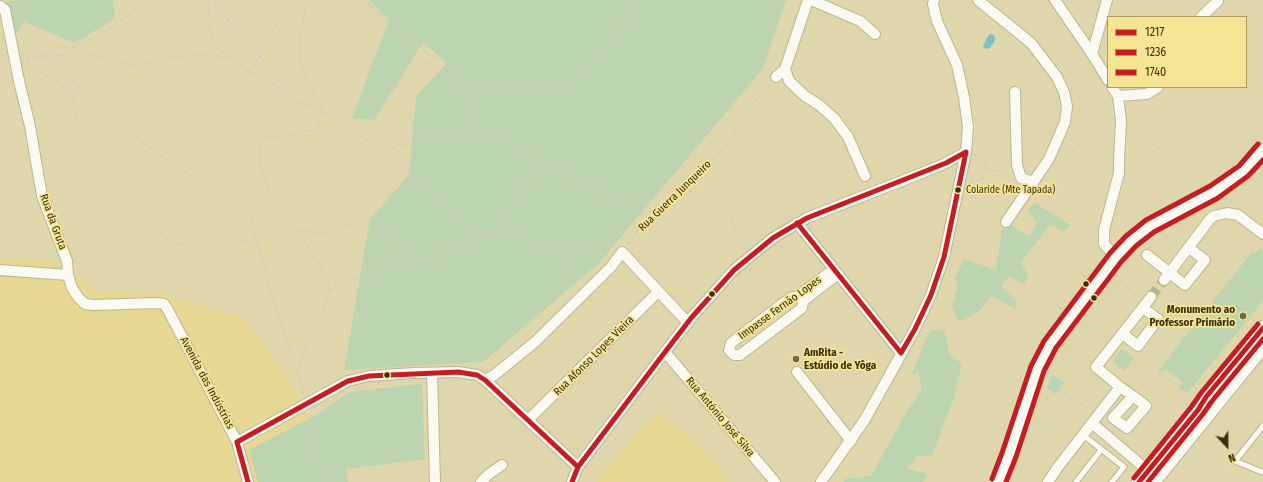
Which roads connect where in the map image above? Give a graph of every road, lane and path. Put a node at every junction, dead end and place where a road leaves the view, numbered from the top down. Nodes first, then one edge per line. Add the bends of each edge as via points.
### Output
1 (148, 0) edge
2 (208, 0) edge
3 (213, 0) edge
4 (256, 0) edge
5 (298, 0) edge
6 (306, 0) edge
7 (363, 0) edge
8 (636, 0) edge
9 (808, 0) edge
10 (811, 0) edge
11 (889, 0) edge
12 (934, 0) edge
13 (978, 0) edge
14 (1055, 0) edge
15 (1107, 0) edge
16 (1217, 0) edge
17 (0, 6) edge
18 (1202, 16) edge
19 (226, 20) junction
20 (876, 23) dead end
21 (875, 34) dead end
22 (11, 39) junction
23 (1092, 54) junction
24 (45, 56) junction
25 (260, 56) junction
26 (232, 59) junction
27 (439, 59) junction
28 (21, 62) junction
29 (785, 69) junction
30 (251, 72) junction
31 (776, 77) joint
32 (1107, 78) edge
33 (458, 79) junction
34 (78, 85) junction
35 (1113, 88) edge
36 (1156, 88) edge
37 (284, 92) junction
38 (1015, 92) dead end
39 (1118, 96) junction
40 (74, 105) junction
41 (321, 111) junction
42 (1072, 111) dead end
43 (331, 118) junction
44 (1082, 124) dead end
45 (1197, 126) dead end
46 (1084, 136) dead end
47 (507, 140) junction
48 (392, 148) junction
49 (1263, 149) edge
50 (966, 152) junction
51 (1070, 157) dead end
52 (986, 160) dead end
53 (542, 164) junction
54 (985, 170) junction
55 (1020, 172) junction
56 (1119, 173) junction
57 (865, 176) dead end
58 (1035, 180) junction
59 (958, 186) junction
60 (682, 188) junction
61 (1225, 197) dead end
62 (1234, 205) dead end
63 (647, 220) junction
64 (1006, 222) dead end
65 (797, 223) junction
66 (295, 229) junction
67 (500, 234) junction
68 (1263, 234) edge
69 (489, 236) junction
70 (916, 236) dead end
71 (258, 247) junction
72 (1189, 248) junction
73 (566, 250) junction
74 (928, 251) dead end
75 (754, 253) junction
76 (620, 255) junction
77 (1147, 255) dead end
78 (421, 257) junction
79 (1116, 257) junction
80 (0, 270) edge
81 (836, 271) junction
82 (68, 275) junction
83 (1167, 276) junction
84 (1116, 277) dead end
85 (328, 290) junction
86 (586, 291) junction
87 (658, 292) junction
88 (1146, 303) junction
89 (168, 310) joint
90 (688, 323) junction
91 (1263, 328) edge
92 (1123, 334) junction
93 (1263, 346) edge
94 (306, 348) junction
95 (665, 352) junction
96 (902, 353) junction
97 (797, 372) dead end
98 (432, 373) junction
99 (1157, 373) dead end
100 (298, 374) dead end
101 (1053, 374) dead end
102 (486, 380) junction
103 (1120, 387) junction
104 (1132, 396) dead end
105 (1198, 410) junction
106 (1100, 414) junction
107 (529, 419) junction
108 (1092, 423) junction
109 (1263, 426) edge
110 (1083, 435) junction
111 (851, 441) junction
112 (237, 442) junction
113 (1101, 450) junction
114 (502, 466) dead end
115 (578, 466) junction
116 (1262, 472) edge
117 (1150, 480) edge
118 (248, 482) edge
119 (435, 482) edge
120 (481, 482) edge
121 (572, 482) edge
122 (775, 482) edge
123 (821, 482) edge
124 (998, 482) edge
125 (1048, 482) edge
126 (1076, 482) edge
127 (1112, 482) edge

1 - 24 path via 106,31 77,47 58,47
2 - 26 path via 213,39 216,46
3 - 19 path
4 - 19 path
5 - 25 path via 261,43
6 - 41 path via 299,44 300,56 302,69
7 - 27 path via 418,43 428,54
8 - 33 path via 609,49 584,72 559,88 543,93 509,96 496,93 483,80
9 - 29 street
10 - 21 street via 860,21
11 - 20 path
12 - 50 street via 937,21 957,65 964,97 968,127
13 - 58 street via 1032,43 1064,92 1067,106 1065,122 1049,159
14 - 23 street
15 - 23 street
16 - 18 street
17 - 22 street, Rua da Gruta via 5,10
19 - 25 path
22 - 24 path via 29,42
22 - 28 street, Rua da Gruta
23 - 32 street
24 - 26 path via 83,53 138,65 161,59 197,55
24 - 28 path
24 - 34 path
25 - 30 path
25 - 37 path
26 - 30 path
27 - 33 path via 448,63
27 - 43 path via 419,66 409,73 382,104 365,101 339,117
28 - 40 path via 70,92
28 - 82 street, Rua da Gruta via 42,196 67,261
29 - 31 street
29 - 57 street via 789,81 834,118 848,137
30 - 37 path via 266,78
31 - 60 path, Rua Guerra Junqueiro via 745,113 728,144
33 - 47 path via 480,126
34 - 40 path
34 - 71 path via 89,101 148,146 183,171 244,208 251,218
35 - 39 street
36 - 39 street via 1147,94
37 - 41 path via 298,102
38 - 55 street via 1017,165
39 - 56 street via 1121,121
40 - 71 path via 78,130 118,193 145,224 168,241 184,245 200,246 235,238
41 - 43 path
41 - 66 path via 318,130 303,131 283,139 263,137 261,141 259,158 262,172 273,199
42 - 44 path
43 - 48 path via 381,150
45 - 56 path
46 - 51 path
47 - 48 path via 469,141 430,135
47 - 53 path via 529,158
48 - 69 path via 398,151 404,160 409,175 429,188 478,234
49 - 79 street via 1244,170 1214,192 1150,226
50 - 59 street
50 - 65 street via 946,163
52 - 54 path
53 - 63 path via 585,182
53 - 67 path via 506,208 507,221
54 - 55 path
54 - 59 path via 983,179
55 - 58 street via 1021,178
56 - 79 street via 1104,230 1104,244
58 - 64 street
59 - 96 street via 944,257 930,295
60 - 63 path, Rua Guerra Junqueiro
60 - 75 path via 710,200 732,218 737,236
61 - 62 path
63 - 76 path, Rua Guerra Junqueiro
65 - 75 street
65 - 81 street
66 - 78 path via 317,233 331,232 367,217 376,219 408,254
66 - 85 path via 321,266 329,284
67 - 69 path
67 - 73 path via 507,233
68 - 72 street via 1243,219 1227,213 1214,216
69 - 78 path via 452,252
70 - 74 path
71 - 94 path via 286,341 295,350
72 - 83 street
72 - 83 street via 1205,260 1186,285
73 - 76 path
73 - 86 path
75 - 90 street via 734,270
76 - 86 street
76 - 87 street
77 - 83 street
78 - 85 path via 411,264 357,277
79 - 124 street via 1050,344 1038,368
80 - 82 street
81 - 81 street, Impasse Fernão Lopes via 798,296 790,298 732,343 729,350 740,356 802,308 803,301
81 - 96 street
82 - 89 street, Rua da Gruta via 75,293 85,304 157,303 164,304
84 - 88 path
85 - 94 path via 327,302
86 - 102 street via 535,342
87 - 90 street
87 - 107 street, Rua Afonso Lopes Vieira
88 - 92 street
88 - 92 street via 1158,319 1138,346
89 - 112 street, Avenida das Indústrias
90 - 95 street
91 - 105 main road via 1206,396
92 - 103 street via 1096,367
93 - 117 main road
94 - 100 path
95 - 115 street
95 - 122 street, Rua António José Silva
96 - 111 street
97 - 111 street
98 - 102 street via 458,372 477,375
98 - 112 street via 369,376 348,381
98 - 119 street
99 - 105 path via 1179,385 1177,394
101 - 106 path via 1064,382 1058,391
102 - 107 street
103 - 104 street
103 - 106 street
105 - 117 main road
106 - 108 street
107 - 115 street
108 - 110 street
108 - 117 street via 1140,464
109 - 116 lane via 1235,461
110 - 113 lane
110 - 125 street
111 - 123 street
112 - 118 street, Avenida das Indústrias
113 - 126 lane
113 - 127 lane via 1124,467
114 - 120 street
115 - 121 street

